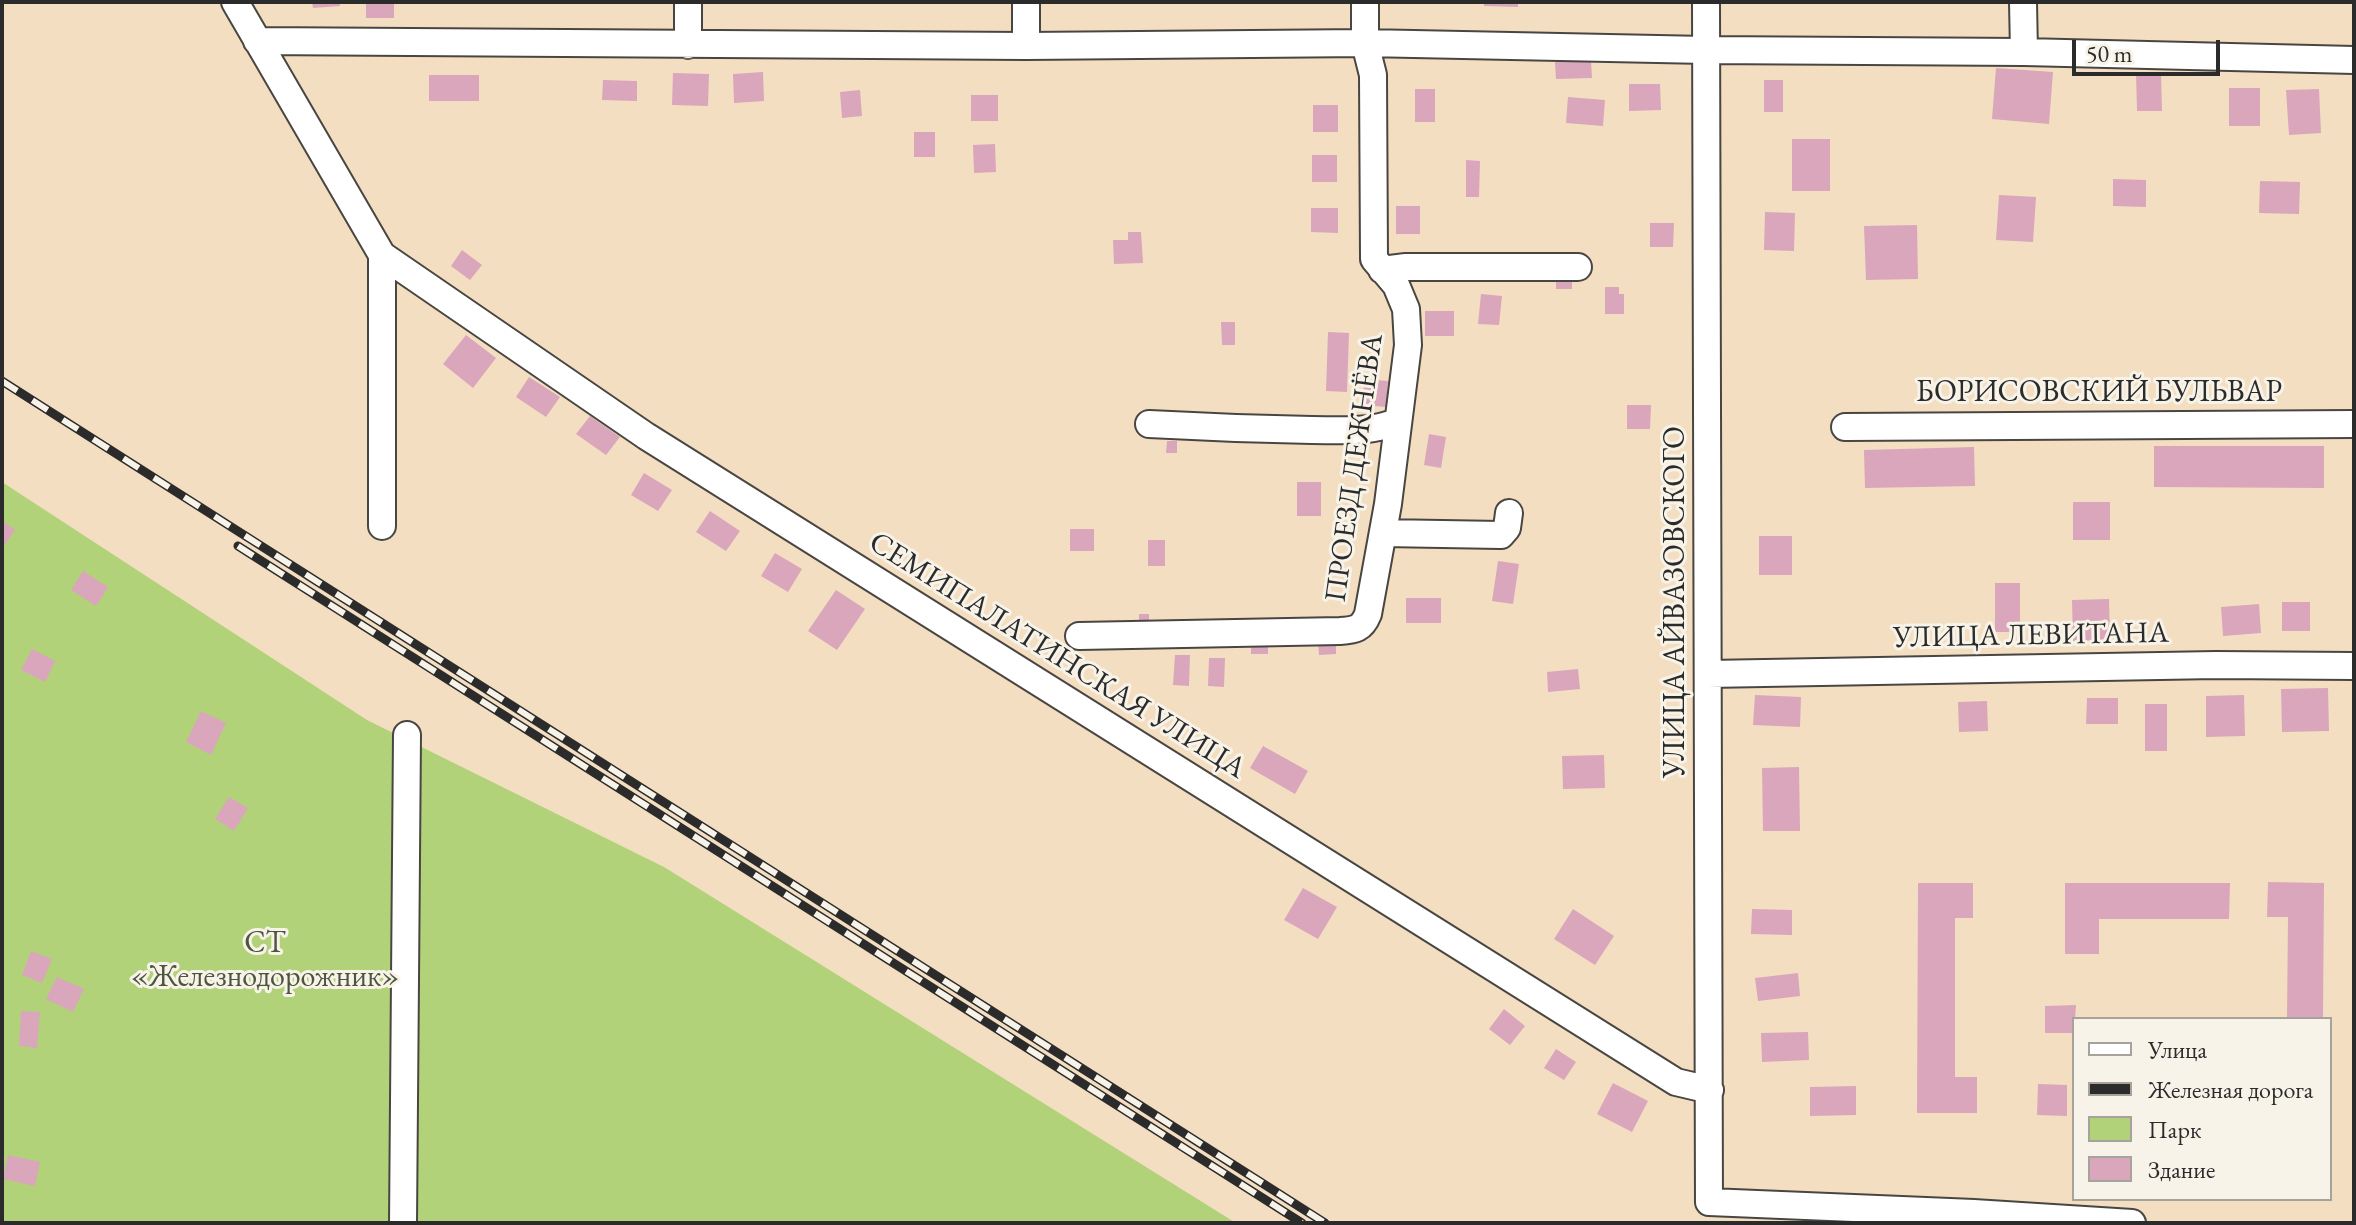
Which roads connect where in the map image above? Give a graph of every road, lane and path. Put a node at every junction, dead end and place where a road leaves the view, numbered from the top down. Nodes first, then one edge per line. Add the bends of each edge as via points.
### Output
1 (235, 2) edge
2 (688, 2) edge
3 (1026, 2) edge
4 (1365, 2) edge
5 (1706, 2) edge
6 (2023, 2) edge
7 (257, 41) junction
8 (1365, 43) junction
9 (688, 45) junction
10 (1026, 46) junction
11 (1706, 50) junction
12 (2024, 52) junction
13 (2354, 60) edge
14 (382, 255) junction
15 (1578, 267) dead end
16 (1382, 270) junction
17 (1398, 421) junction
18 (1149, 424) dead end
19 (2354, 424) edge
20 (1845, 427) dead end
21 (1509, 513) dead end
22 (382, 526) dead end
23 (1383, 533) junction
24 (1079, 636) dead end
25 (2354, 666) edge
26 (1708, 674) junction
27 (407, 735) dead end
28 (1710, 1090) junction
29 (403, 1223) edge
30 (2132, 1223) edge

1 - 7 street
2 - 9 street
3 - 10 street
4 - 8 street, ПРОЕЗД ДЕЖНЁВА
5 - 11 street, УЛИЦА АЙВАЗОВСКОГО
6 - 12 street
7 - 9 street
7 - 14 street
8 - 10 street
8 - 11 street
8 - 16 street, ПРОЕЗД ДЕЖНЁВА via 1373,75 1374,259
9 - 10 street
11 - 12 street
11 - 26 street, УЛИЦА АЙВАЗОВСКОГО
12 - 13 street
14 - 22 street
14 - 28 street, СЕМИПАЛАТИНСКАЯ УЛИЦА via 646,436 1676,1082
15 - 16 street
16 - 17 street, ПРОЕЗД ДЕЖНЁВА via 1396,285 1406,309 1408,345
17 - 18 street via 1338,430
17 - 23 street, ПРОЕЗД ДЕЖНЁВА
19 - 20 street, БОРИСОВСКИЙ БУЛЬВАР
21 - 23 street via 1501,535
23 - 24 street, ПРОЕЗД ДЕЖНЁВА via 1368,614 1364,625 1354,630
25 - 26 street, УЛИЦА ЛЕВИТАНА
26 - 28 street, УЛИЦА АЙВАЗОВСКОГО
27 - 29 street
28 - 30 street, УЛИЦА АЙВАЗОВСКОГО via 1709,1202

